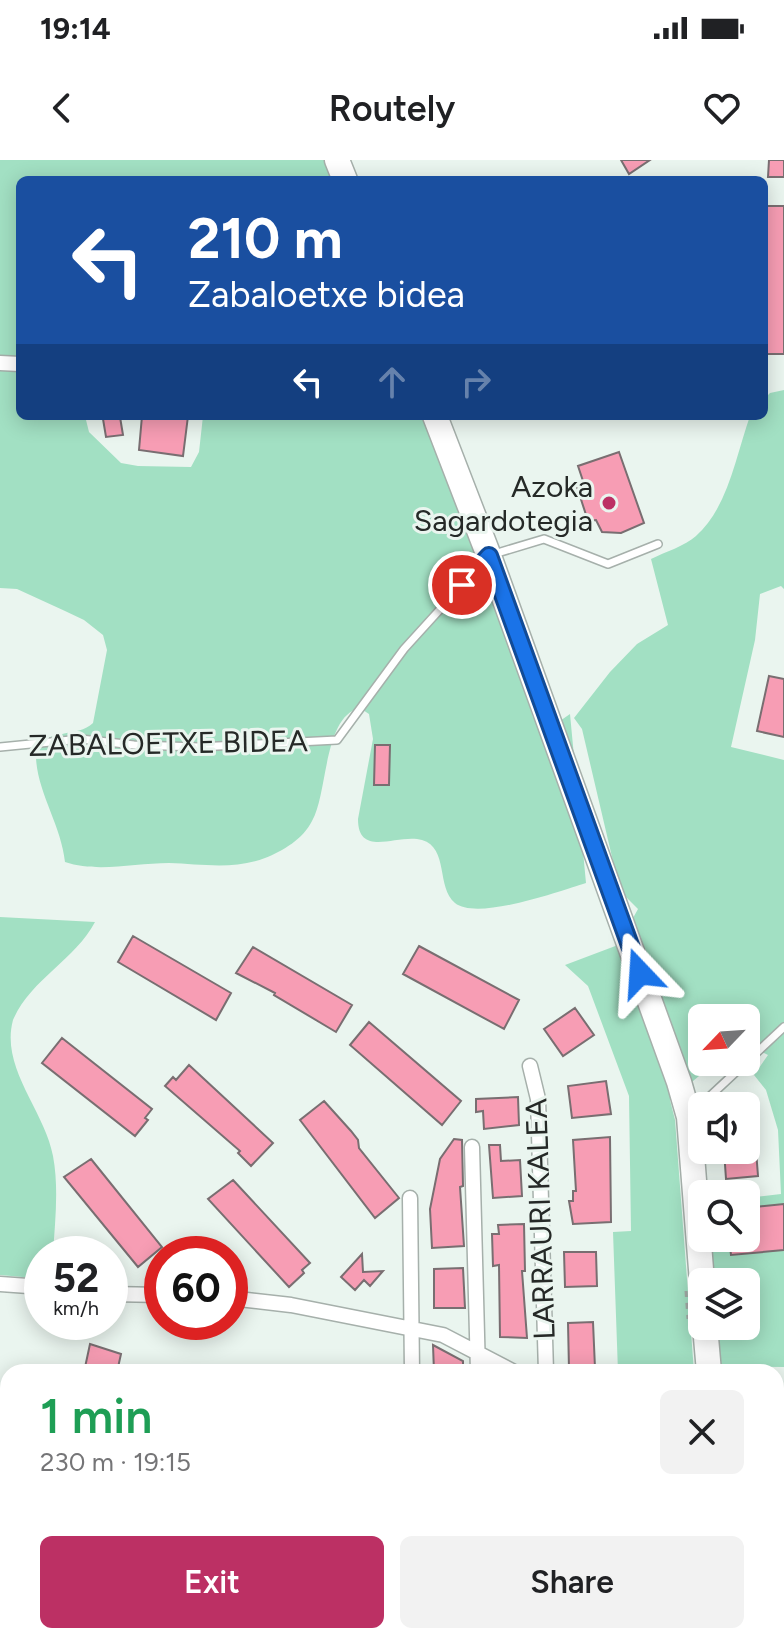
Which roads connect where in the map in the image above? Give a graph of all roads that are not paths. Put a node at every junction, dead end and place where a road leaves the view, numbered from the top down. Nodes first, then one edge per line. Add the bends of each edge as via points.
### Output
1 (437, 420) edge
2 (658, 544) dead end
3 (489, 556) junction
4 (0, 747) edge
5 (784, 1027) edge
6 (530, 1066) dead end
7 (715, 1092) edge
8 (688, 1114) edge
9 (472, 1147) dead end
10 (690, 1164) edge
11 (410, 1198) dead end
12 (694, 1268) edge
13 (0, 1284) edge
14 (24, 1286) edge
15 (248, 1300) edge
16 (411, 1328) junction
17 (700, 1340) edge
18 (477, 1353) junction
19 (412, 1364) edge
20 (478, 1364) edge
21 (498, 1364) edge
22 (546, 1364) edge
23 (707, 1364) edge

1 - 3 main road
2 - 3 lane via 608,564 544,539
3 - 4 lane, ZABALOETXE BIDEA via 404,649 337,740 199,747 81,739
3 - 8 main road
5 - 7 lane
6 - 22 street, LARRAURI KALEA via 538,1099
9 - 18 street
10 - 12 main road
11 - 16 street
13 - 14 street
15 - 16 street
16 - 18 street via 443,1335
16 - 19 street
17 - 23 main road
18 - 20 street
18 - 21 street

